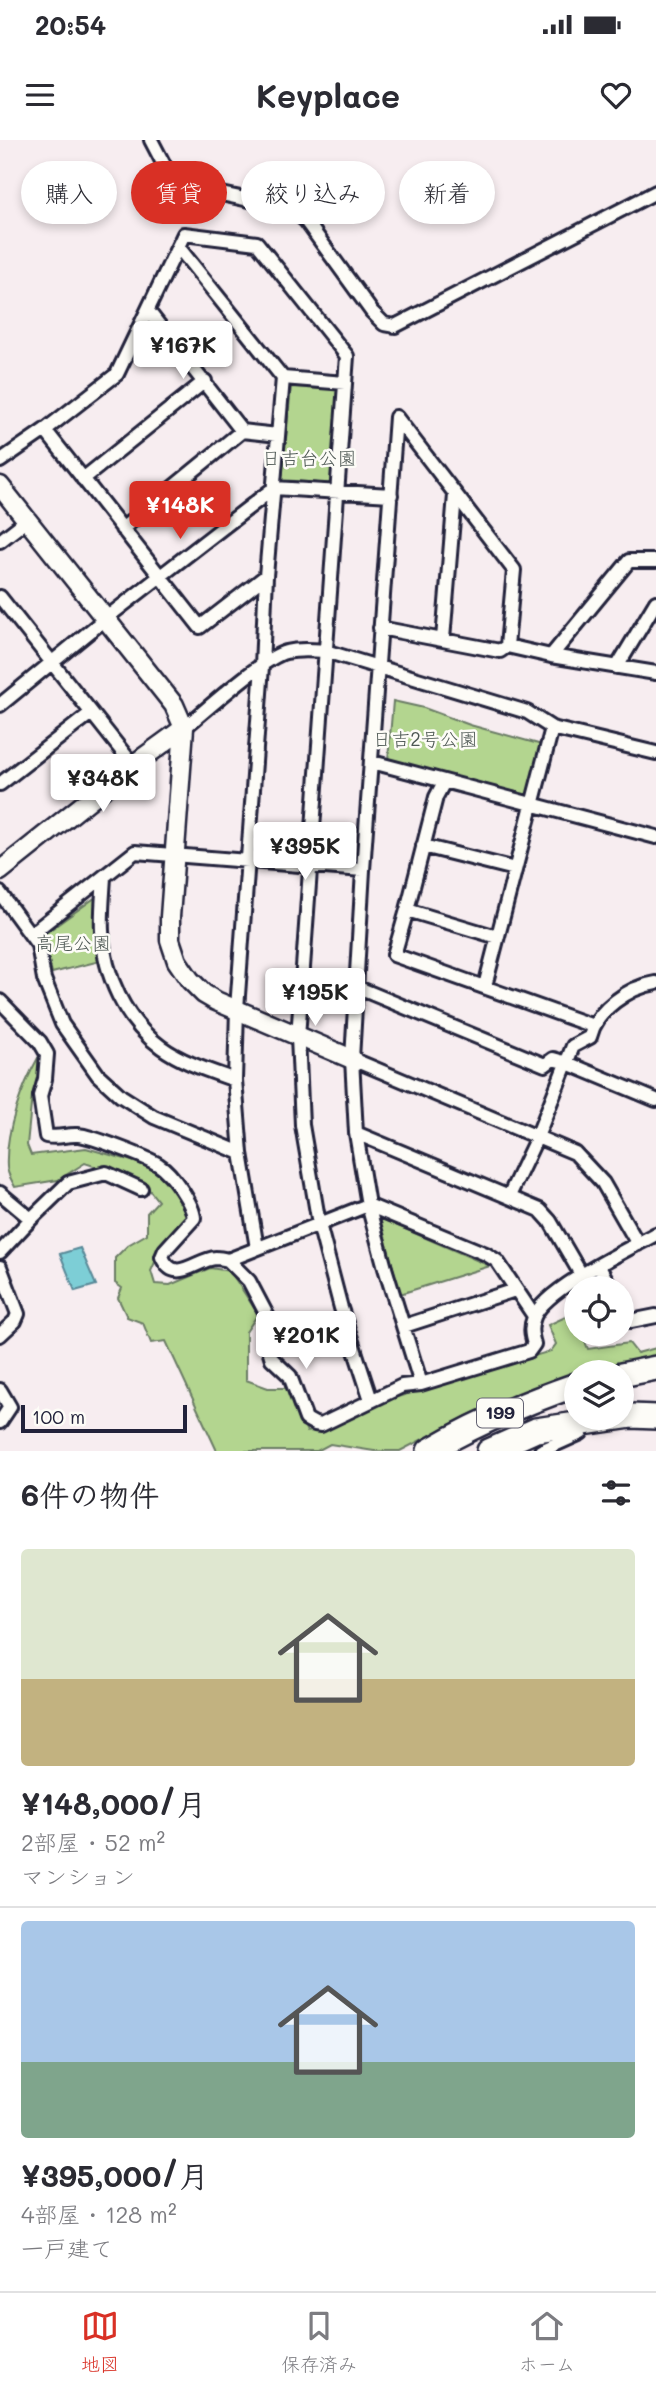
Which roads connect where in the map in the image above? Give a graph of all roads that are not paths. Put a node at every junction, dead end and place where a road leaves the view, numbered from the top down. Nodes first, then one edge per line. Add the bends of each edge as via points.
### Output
1 (151, 140) edge
2 (656, 192) edge
3 (179, 248) junction
4 (148, 311) junction
5 (283, 378) junction
6 (205, 382) junction
7 (345, 383) junction
8 (45, 430) junction
9 (242, 431) junction
10 (278, 435) junction
11 (0, 461) edge
12 (83, 479) junction
13 (0, 486) edge
14 (274, 488) junction
15 (338, 492) junction
16 (391, 495) junction
17 (455, 495) junction
18 (27, 520) junction
19 (122, 529) junction
20 (0, 541) edge
21 (656, 561) edge
22 (266, 576) junction
23 (160, 577) junction
24 (0, 597) edge
25 (655, 606) edge
26 (11, 611) junction
27 (105, 619) junction
28 (0, 620) edge
29 (380, 628) junction
30 (443, 639) junction
31 (507, 646) junction
32 (325, 652) junction
33 (551, 656) junction
34 (53, 662) junction
35 (262, 666) junction
36 (379, 667) junction
37 (617, 667) junction
38 (656, 673) edge
39 (0, 705) edge
40 (91, 713) junction
41 (184, 728) junction
42 (552, 728) junction
43 (656, 753) edge
44 (372, 762) junction
45 (133, 765) junction
46 (444, 782) junction
47 (0, 784) edge
48 (533, 805) junction
49 (656, 837) edge
50 (423, 846) junction
51 (175, 855) junction
52 (248, 862) junction
53 (310, 866) junction
54 (515, 869) junction
55 (363, 870) junction
56 (0, 871) edge
57 (104, 877) junction
58 (0, 893) edge
59 (407, 910) junction
60 (31, 934) junction
61 (497, 937) junction
62 (655, 985) edge
63 (485, 986) junction
64 (356, 987) junction
65 (0, 1001) edge
66 (237, 1009) junction
67 (593, 1026) junction
68 (298, 1037) junction
69 (352, 1059) junction
70 (567, 1063) junction
71 (235, 1080) junction
72 (656, 1100) edge
73 (356, 1133) junction
74 (537, 1137) junction
75 (241, 1153) junction
76 (141, 1189) dead end
77 (0, 1193) edge
78 (509, 1196) junction
79 (368, 1205) junction
80 (31, 1219) junction
81 (319, 1224) junction
82 (656, 1234) edge
83 (638, 1244) junction
84 (257, 1248) junction
85 (0, 1252) edge
86 (228, 1260) junction
87 (0, 1267) edge
88 (599, 1267) junction
89 (582, 1276) joint
90 (604, 1276) edge
91 (564, 1287) edge
92 (515, 1290) junction
93 (534, 1316) junction
94 (656, 1316) edge
95 (634, 1320) edge
96 (404, 1326) junction
97 (0, 1335) edge
98 (656, 1368) edge
99 (634, 1372) edge
100 (656, 1379) edge
101 (634, 1383) edge
102 (421, 1384) junction
103 (564, 1389) edge
104 (0, 1390) edge
105 (371, 1400) junction
106 (564, 1400) edge
107 (656, 1401) edge
108 (634, 1405) edge
109 (656, 1417) edge
110 (634, 1420) edge
111 (0, 1422) edge
112 (634, 1426) edge
113 (656, 1426) edge
114 (576, 1430) edge
115 (579, 1430) edge
116 (538, 1441) edge
117 (429, 1451) edge
118 (447, 1451) edge
119 (489, 1451) edge
120 (521, 1451) edge

1 - 2 street via 174,184 292,209 306,221 372,313 384,324 395,326
3 - 4 street
3 - 5 street
3 - 7 street via 184,234 257,243 347,356
4 - 6 street
4 - 8 street via 117,374
5 - 7 street
5 - 10 street
6 - 9 street
6 - 12 street
7 - 15 street
8 - 11 street
8 - 12 street
9 - 10 street
9 - 19 street
10 - 14 street
12 - 19 street
13 - 18 street
14 - 15 street
14 - 22 street
14 - 23 street
15 - 16 street
15 - 32 street
16 - 17 street via 396,417
16 - 29 street
17 - 30 street
17 - 31 street via 514,570
18 - 20 street
18 - 27 street
19 - 23 street
21 - 33 street via 629,561
22 - 23 street via 200,626
22 - 35 street
23 - 27 street
24 - 26 street
25 - 37 street
26 - 28 street
26 - 34 street
27 - 34 street
27 - 41 street via 174,705
29 - 30 street
29 - 36 street
30 - 31 street via 500,652
31 - 33 street
32 - 35 street via 283,652
32 - 36 street
32 - 53 street
33 - 37 street
34 - 39 street
34 - 40 street
35 - 41 street
35 - 52 street
36 - 42 street via 527,712
36 - 44 street
37 - 38 street
40 - 45 street
40 - 47 street
41 - 45 street
41 - 51 street
42 - 43 street
42 - 48 street
44 - 46 street
44 - 55 street
45 - 56 street
46 - 48 street
46 - 50 street
48 - 49 street
48 - 54 street
50 - 54 street
50 - 59 street
51 - 52 street
51 - 57 street via 135,852
51 - 66 street via 170,940 177,961 204,993
52 - 53 street
52 - 66 street
53 - 55 street
53 - 68 street
54 - 61 street
55 - 64 street
57 - 60 street
57 - 71 street via 105,957 119,999 161,1047
58 - 60 street
59 - 61 street
59 - 63 street via 394,955
60 - 75 street via 62,1024 98,1075 154,1116
61 - 63 street
62 - 67 street via 621,997
63 - 67 street
64 - 69 street
64 - 70 street via 545,1065 553,1059
65 - 86 street via 47,1054 40,1096 46,1136 92,1138 159,1164 170,1174 194,1218 165,1250 165,1264 172,1270 215,1258
66 - 68 street
66 - 71 street
67 - 70 street via 590,1037 573,1046
68 - 69 street
68 - 81 street via 302,1125
69 - 73 street
69 - 74 street
70 - 72 street
70 - 74 street
71 - 75 street
73 - 78 street
73 - 79 street
74 - 78 street
74 - 83 street via 575,1153 589,1167
75 - 84 street
76 - 80 street via 106,1173 68,1183
77 - 80 street
78 - 89 street via 541,1210
79 - 81 street
79 - 92 street via 486,1255 497,1262
79 - 96 street
80 - 85 street
81 - 84 street
81 - 105 street
82 - 83 street
83 - 88 street
84 - 86 street
86 - 105 street via 249,1281 271,1321 268,1346 272,1359 290,1376 306,1419 321,1425
87 - 97 street via 18,1314
88 - 89 street
88 - 90 street
91 - 93 street via 548,1297
92 - 93 street
92 - 96 street
93 - 102 street via 530,1331 534,1344 529,1351
94 - 95 street
96 - 102 street
98 - 99 highway
100 - 101 highway
102 - 105 street via 402,1386
103 - 117 highway, 199 via 466,1429
104 - 111 street via 10,1407
106 - 118 highway
107 - 108 highway
109 - 110 highway
109 - 116 highway via 631,1416
112 - 113 highway
114 - 116 highway, 199
115 - 120 highway
116 - 119 highway

